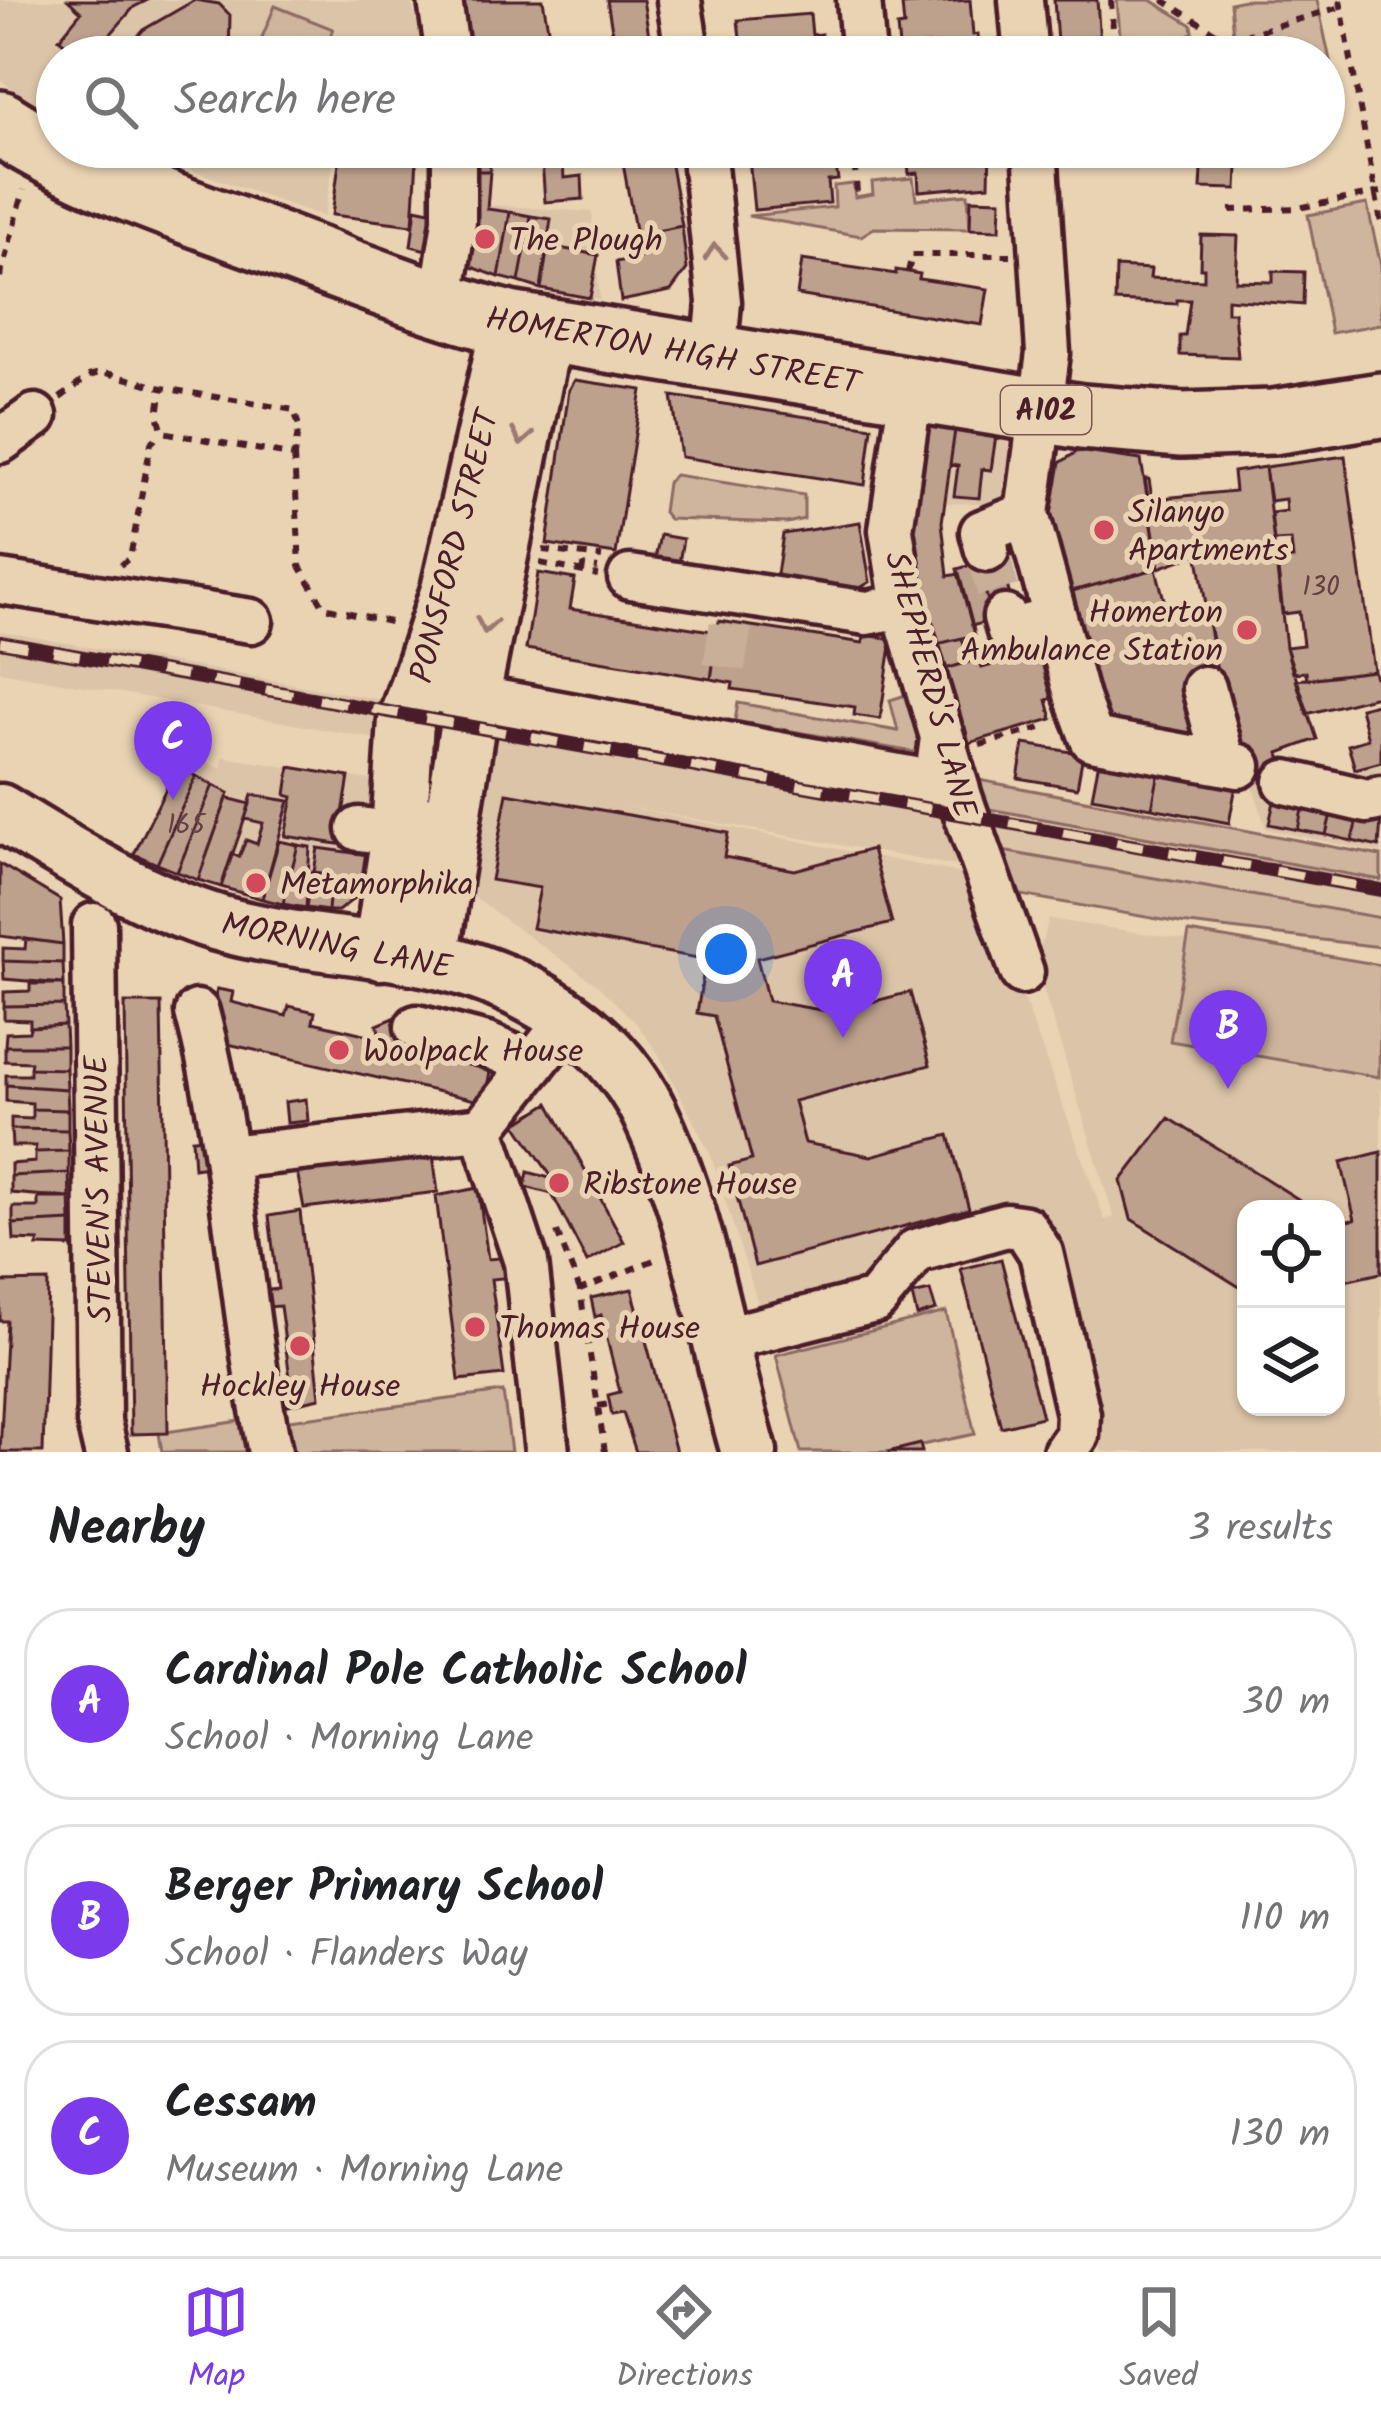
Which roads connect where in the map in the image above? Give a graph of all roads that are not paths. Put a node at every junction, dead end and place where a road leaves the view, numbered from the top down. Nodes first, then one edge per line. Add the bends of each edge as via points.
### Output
1 (440, 0) edge
2 (679, 0) edge
3 (859, 0) edge
4 (1021, 0) edge
5 (445, 36) edge
6 (685, 36) edge
7 (862, 36) edge
8 (1024, 36) edge
9 (0, 123) edge
10 (36, 145) edge
11 (78, 168) edge
12 (454, 168) edge
13 (705, 168) edge
14 (1037, 168) edge
15 (441, 304) junction
16 (527, 326) junction
17 (714, 358) junction
18 (911, 390) junction
19 (1381, 405) edge
20 (1040, 410) junction
21 (35, 416) road end
22 (0, 441) edge
23 (1027, 514) junction
24 (987, 550) dead end
25 (612, 568) road end
26 (0, 582) edge
27 (903, 606) junction
28 (1006, 617) dead end
29 (1055, 619) junction
30 (251, 621) dead end
31 (418, 687) junction
32 (1204, 688) dead end
33 (472, 696) junction
34 (953, 743) junction
35 (401, 769) junction
36 (460, 776) junction
37 (1286, 782) dead end
38 (1381, 798) edge
39 (0, 812) edge
40 (94, 925) dead end
41 (406, 955) junction
42 (1022, 972) dead end
43 (197, 1012) dead end
44 (569, 1019) junction
45 (417, 1028) dead end
46 (533, 1065) junction
47 (482, 1129) junction
48 (227, 1156) junction
49 (719, 1340) junction
50 (106, 1452) edge
51 (270, 1452) edge
52 (547, 1452) edge
53 (749, 1452) edge
54 (1065, 1452) edge

1 - 5 street
2 - 6 street
3 - 7 street
4 - 8 street
9 - 10 highway, HOMERTON HIGH STREET / A102
11 - 15 highway, HOMERTON HIGH STREET / A102
12 - 15 street
17 -> 13 street via 719,302
14 - 20 street via 1048,353
15 - 16 highway, HOMERTON HIGH STREET / A102
16 - 17 highway, HOMERTON HIGH STREET / A102
16 - 31 main road, PONSFORD STREET
16 -> 33 main road, PONSFORD STREET
17 - 18 highway, HOMERTON HIGH STREET / A102
18 - 20 highway, HOMERTON HIGH STREET / A102
18 - 27 street, SHEPHERD'S LANE via 891,530
19 - 20 highway, HOMERTON HIGH STREET / A102 via 1273,422 1182,425
20 - 23 street
21 - 22 street
23 - 24 street via 982,532
23 - 29 street
25 - 27 street via 696,569 733,608 868,613
26 - 30 street
27 - 34 street, SHEPHERD'S LANE
28 - 29 street via 1009,631
29 - 32 street via 1078,731 1092,740 1231,765
31 - 33 street
31 - 35 main road, PONSFORD STREET
33 - 34 street via 937,783
33 - 36 main road, PONSFORD STREET
34 - 42 street, SHEPHERD'S LANE
35 - 36 street
35 - 41 main road, PONSFORD STREET via 379,831
36 - 41 main road, PONSFORD STREET
37 - 38 street
39 - 41 main road, MORNING LANE via 112,881 170,906 256,933
40 - 50 street, STEVEN'S AVENUE via 99,1423
41 - 44 main road, MORNING LANE via 509,986
43 - 48 street
44 - 46 street
44 - 49 main road, MORNING LANE via 620,1064 648,1109
45 - 46 street
46 - 47 street
47 - 48 street
47 - 52 street via 526,1262
48 - 51 street
49 - 53 main road, MORNING LANE
49 - 54 street via 875,1301 916,1251 1006,1225 1024,1228 1041,1253 1078,1414

